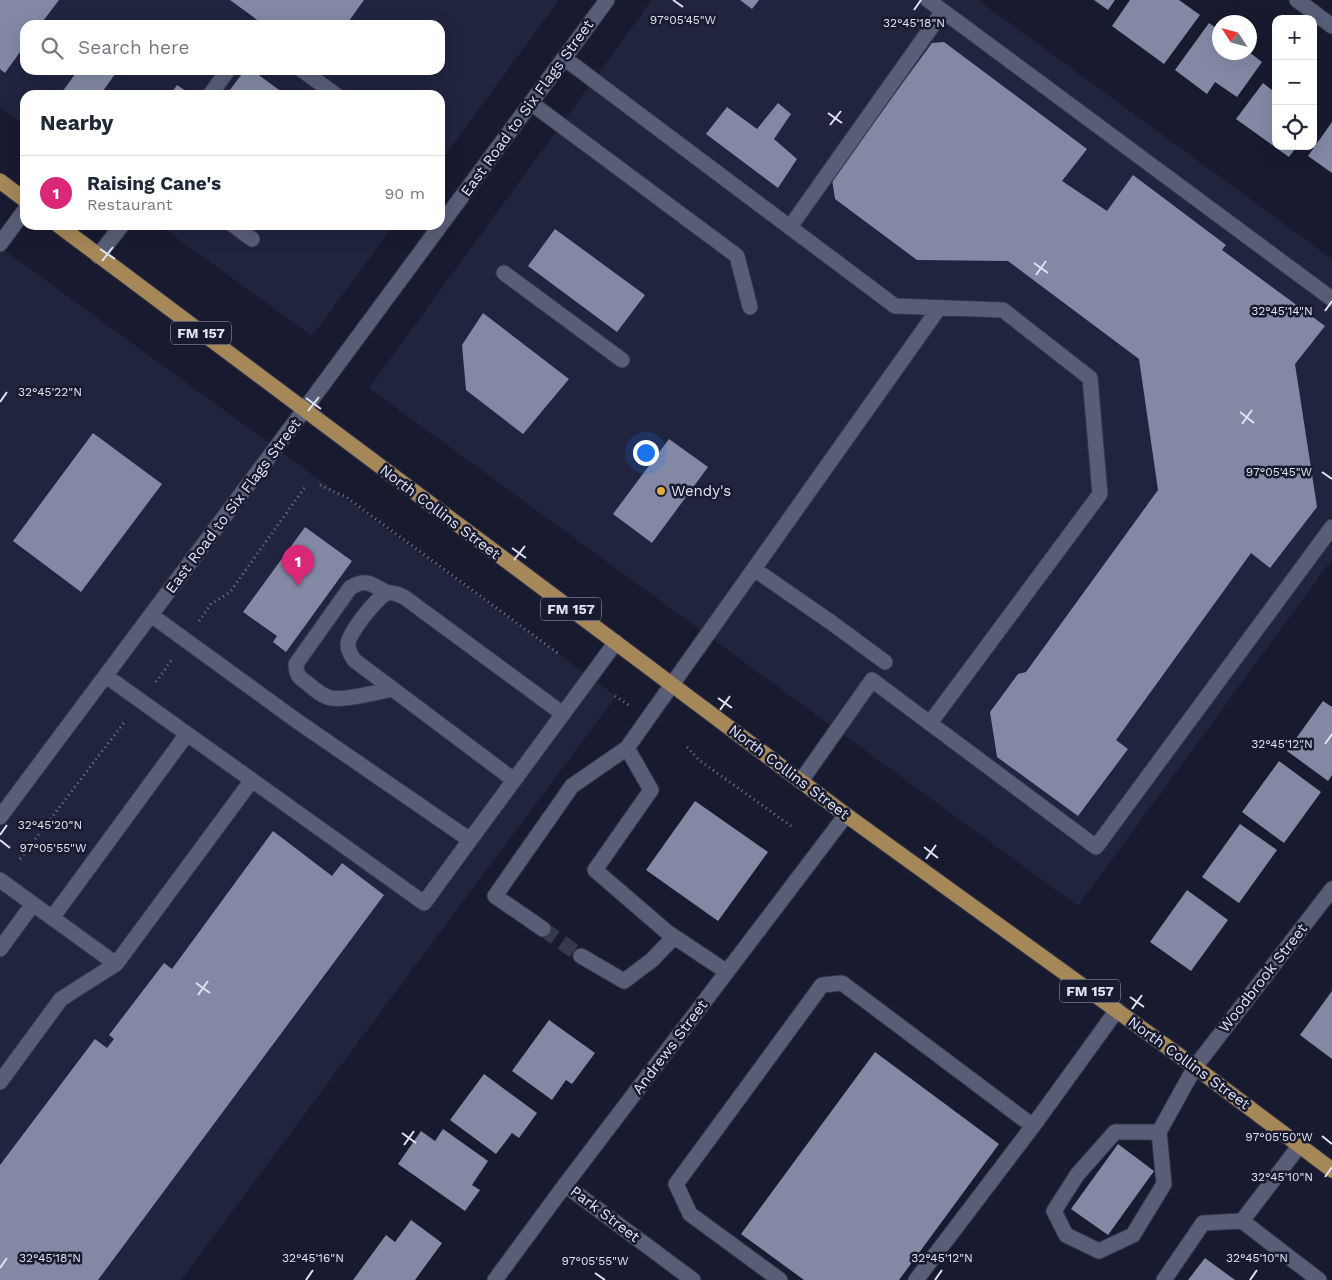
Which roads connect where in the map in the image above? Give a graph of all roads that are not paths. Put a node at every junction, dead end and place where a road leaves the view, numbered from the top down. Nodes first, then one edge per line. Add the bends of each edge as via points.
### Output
1 (607, 0) edge
2 (928, 0) edge
3 (1297, 0) edge
4 (943, 11) junction
5 (1332, 26) edge
6 (564, 58) junction
7 (224, 75) edge
8 (309, 75) edge
9 (214, 90) edge
10 (329, 90) edge
11 (531, 103) junction
12 (0, 181) edge
13 (20, 196) edge
14 (20, 217) edge
15 (445, 219) edge
16 (790, 227) junction
17 (64, 230) edge
18 (118, 230) edge
19 (239, 230) edge
20 (437, 230) edge
21 (252, 240) dead end
22 (0, 244) edge
23 (98, 256) junction
24 (504, 273) dead end
25 (1332, 298) edge
26 (750, 307) dead end
27 (939, 308) junction
28 (622, 360) dead end
29 (304, 410) junction
30 (1332, 527) edge
31 (754, 569) junction
32 (387, 593) junction
33 (151, 615) junction
34 (616, 642) junction
35 (885, 662) dead end
36 (106, 676) junction
37 (672, 685) junction
38 (393, 689) junction
39 (562, 714) junction
40 (930, 722) junction
41 (187, 734) junction
42 (627, 748) junction
43 (252, 780) junction
44 (514, 780) junction
45 (802, 782) junction
46 (846, 815) junction
47 (0, 817) edge
48 (470, 840) junction
49 (0, 880) edge
50 (1332, 889) edge
51 (32, 904) junction
52 (52, 918) junction
53 (543, 929) tunnel mouth
54 (674, 937) junction
55 (0, 948) edge
56 (581, 956) tunnel mouth
57 (116, 964) junction
58 (727, 972) junction
59 (1117, 1010) junction
60 (1195, 1067) junction
61 (0, 1082) edge
62 (1033, 1126) junction
63 (1159, 1132) junction
64 (1300, 1146) junction
65 (1332, 1170) edge
66 (565, 1185) junction
67 (1242, 1221) junction
68 (496, 1280) edge
69 (693, 1280) edge
70 (780, 1280) edge
71 (916, 1280) edge
72 (1164, 1280) edge
73 (1319, 1280) edge

1 - 6 street, East Road to Six Flags Street
2 - 4 street
3 - 5 street
4 - 16 street
4 - 25 street
6 - 11 street, East Road to Six Flags Street
6 - 16 street
7 - 9 street
8 - 10 street
11 - 15 street, East Road to Six Flags Street
11 - 26 street via 737,256
12 - 13 main road
14 - 22 street
16 - 27 street via 895,306
17 - 23 main road, North Collins Street / FM 157
18 - 23 street
19 - 21 street
20 - 29 street, East Road to Six Flags Street
23 - 29 main road, North Collins Street / FM 157
24 - 28 street
27 - 31 street
27 - 40 street via 1003,310 1090,378 1100,494
29 - 33 street, East Road to Six Flags Street
29 - 34 main road, North Collins Street / FM 157
30 - 40 street via 1096,847
31 - 35 street
31 - 37 street
32 - 38 street via 380,597 350,636 347,645 354,660
32 - 38 street via 367,582 358,582 350,588 296,664 296,672 330,698
32 - 39 street via 404,597
33 - 36 street, East Road to Six Flags Street
33 - 48 street
34 - 37 main road, North Collins Street / FM 157
34 - 39 street
36 - 41 street
36 - 47 street, East Road to Six Flags Street
37 - 42 street
37 - 45 main road, North Collins Street / FM 157
38 - 44 street
39 - 44 street
40 - 45 street via 872,680
41 - 43 street
41 - 52 street
42 - 53 street via 572,786 495,896
42 - 54 street via 651,790 594,870
43 - 48 street via 424,903
43 - 57 street
44 - 48 street
45 - 46 main road, North Collins Street / FM 157
46 - 58 street, Andrews Street
46 - 59 main road, North Collins Street / FM 157
49 - 51 street
50 - 60 street, Woodbrook Street
51 - 52 street
51 - 55 street
52 - 57 street
54 - 56 street via 652,960 624,981
54 - 58 street
57 - 61 street via 61,1000
58 - 66 street, Andrews Street
59 - 60 main road, North Collins Street / FM 157
59 - 62 street
60 - 63 street, Woodbrook Street
60 - 64 main road, North Collins Street / FM 157
62 - 70 street via 842,983 822,985 676,1184 690,1214
62 - 71 street
63 - 63 street via 1115,1132 1077,1175 1054,1211 1066,1235 1099,1251 1133,1235 1164,1184
64 - 65 main road, North Collins Street / FM 157
64 - 67 street
66 - 68 street, Andrews Street
66 - 69 street, Park Street
67 - 72 street via 1203,1223
67 - 73 street

